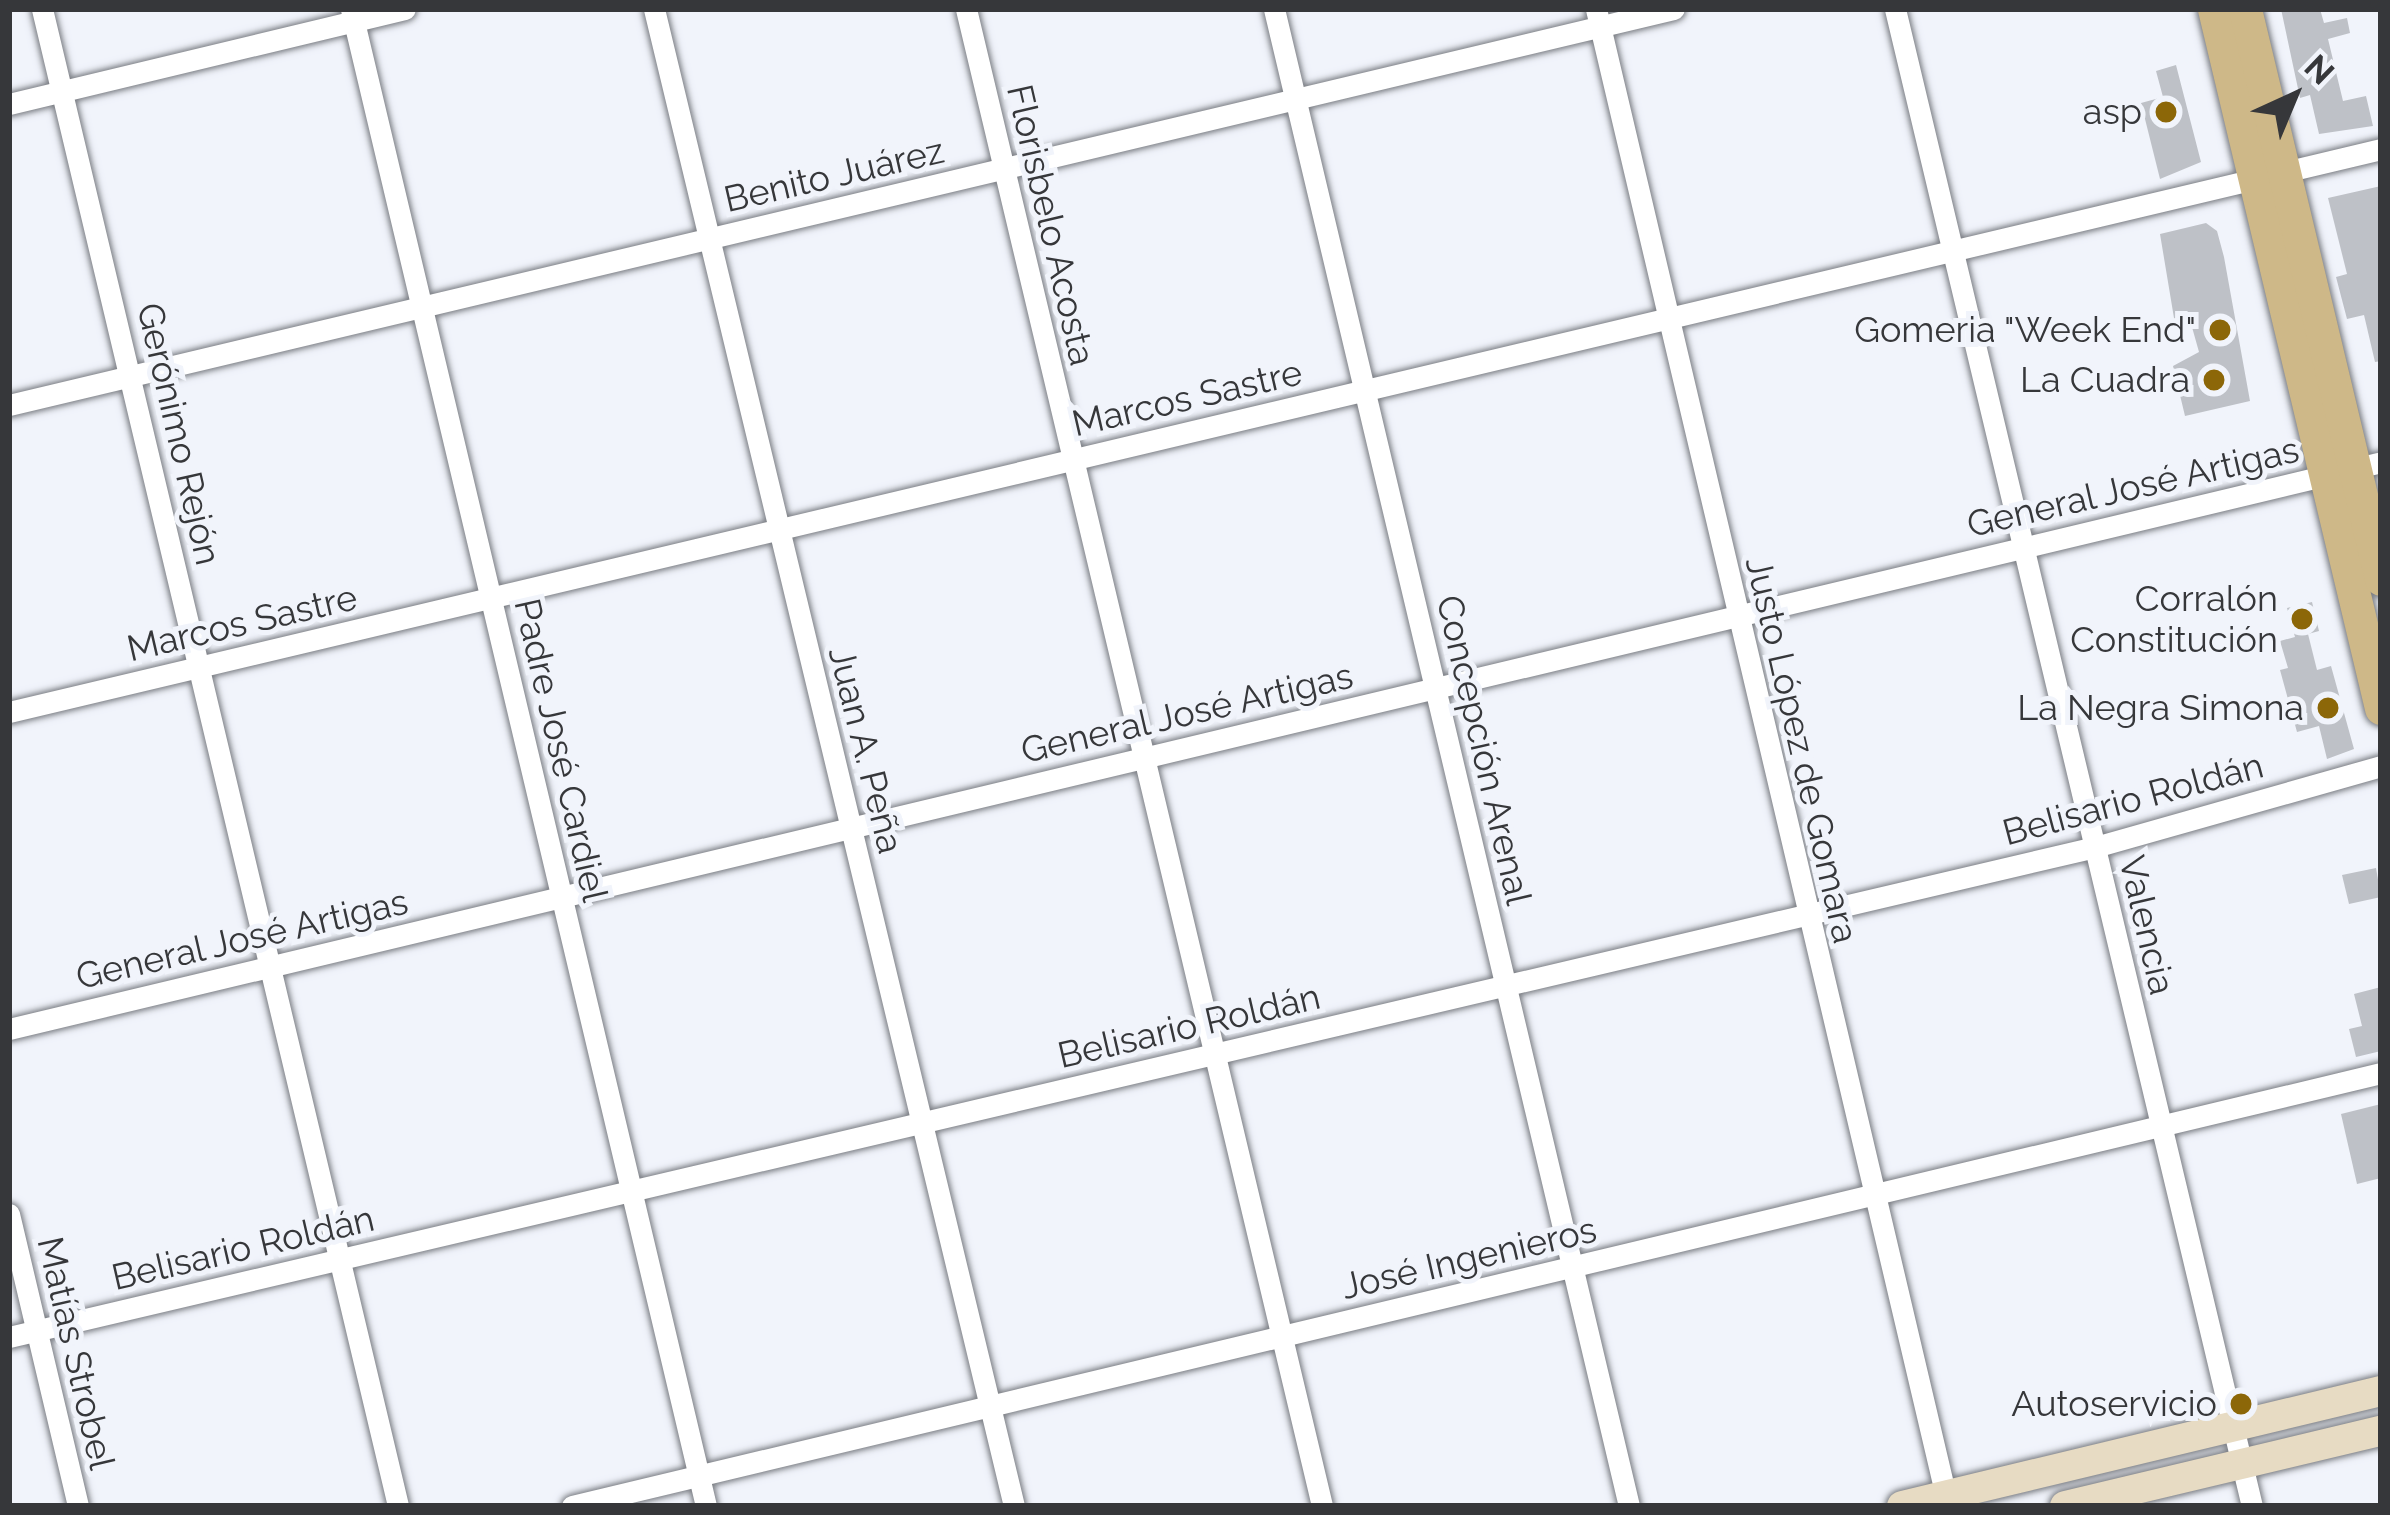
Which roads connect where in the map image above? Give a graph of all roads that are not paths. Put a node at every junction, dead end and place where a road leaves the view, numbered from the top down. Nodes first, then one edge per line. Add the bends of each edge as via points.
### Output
1 (42, 9) edge
2 (405, 9) edge
3 (654, 9) edge
4 (966, 9) edge
5 (1274, 9) edge
6 (1675, 9) edge
7 (1895, 9) edge
8 (2214, 9) edge
9 (2246, 9) edge
10 (352, 15) edge
11 (1598, 18) edge
12 (62, 92) junction
13 (1295, 99) junction
14 (9, 104) edge
15 (2381, 149) edge
16 (1006, 168) junction
17 (2270, 175) junction
18 (709, 239) junction
19 (1953, 250) junction
20 (425, 306) junction
21 (1666, 319) junction
22 (133, 376) junction
23 (1364, 390) junction
24 (9, 405) edge
25 (1072, 460) junction
26 (2354, 468) edge
27 (779, 528) junction
28 (2024, 547) junction
29 (2381, 579) edge
30 (490, 598) junction
31 (1736, 616) junction
32 (199, 667) junction
33 (1435, 688) junction
34 (2381, 708) edge
35 (9, 712) edge
36 (1143, 758) junction
37 (2381, 766) edge
38 (851, 826) junction
39 (2095, 847) junction
40 (562, 897) junction
41 (1808, 915) junction
42 (269, 967) junction
43 (1506, 986) junction
44 (9, 1029) edge
45 (1214, 1054) junction
46 (2381, 1073) edge
47 (922, 1122) junction
48 (2162, 1127) junction
49 (635, 1190) junction
50 (1874, 1196) junction
51 (9, 1214) edge
52 (344, 1258) junction
53 (1573, 1268) junction
54 (37, 1330) junction
55 (9, 1337) edge
56 (1281, 1337) junction
57 (2381, 1391) edge
58 (990, 1406) junction
59 (2233, 1426) junction
60 (2381, 1430) edge
61 (2242, 1464) junction
62 (699, 1476) junction
63 (1947, 1501) edge
64 (78, 1506) edge
65 (398, 1506) edge
66 (572, 1506) edge
67 (706, 1506) edge
68 (1014, 1506) edge
69 (1322, 1506) edge
70 (1629, 1506) edge
71 (1902, 1506) edge
72 (2065, 1506) edge
73 (2252, 1506) edge

1 - 12 street, Gerónimo Rejón
2 - 10 street
3 - 18 street, Juan A. Peña
4 - 16 street, Florisbelo Acosta
5 - 13 street, Concepción Arenal
6 - 11 street, Benito Juárez
7 - 19 street, Valencia
8 - 17 main road
9 - 17 main road
10 - 12 street
10 - 20 street, Padre José Cardiel
11 - 13 street, Benito Juárez
11 - 21 street, Justo López de Gomara
12 - 14 street
12 - 22 street, Gerónimo Rejón
13 - 16 street, Benito Juárez
13 - 23 street, Concepción Arenal
15 - 17 street, Marcos Sastre
16 - 18 street, Benito Juárez
16 - 25 street, Florisbelo Acosta
17 - 19 street, Marcos Sastre
17 - 26 main road
18 - 20 street, Benito Juárez
18 - 27 street, Juan A. Peña
19 - 21 street, Marcos Sastre
19 - 28 street, Valencia
20 - 22 street, Benito Juárez
20 - 30 street, Padre José Cardiel
21 - 23 street, Marcos Sastre
21 - 31 street, Justo López de Gomara
22 - 24 street, Benito Juárez
22 - 32 street, Gerónimo Rejón
23 - 25 street, Marcos Sastre
23 - 33 street, Concepción Arenal
25 - 27 street, Marcos Sastre
25 - 36 street, Florisbelo Acosta
26 - 28 street, General José Artigas
26 - 29 main road
26 - 34 main road
27 - 30 street, Marcos Sastre
27 - 38 street, Juan A. Peña
28 - 31 street, General José Artigas
28 - 39 street, Valencia
30 - 32 street, Marcos Sastre
30 - 40 street, Padre José Cardiel
31 - 33 street, General José Artigas
31 - 41 street, Justo López de Gomara
32 - 35 street, Marcos Sastre
32 - 42 street, Gerónimo Rejón
33 - 36 street, General José Artigas
33 - 43 street, Concepción Arenal
36 - 38 street, General José Artigas
36 - 45 street, Florisbelo Acosta
37 - 39 street, Belisario Roldán
38 - 40 street, General José Artigas
38 - 47 street, Juan A. Peña
39 - 41 street, Belisario Roldán
39 - 48 street, Valencia
40 - 42 street, General José Artigas
40 - 49 street, Padre José Cardiel
41 - 43 street, Belisario Roldán
41 - 50 street, Justo López de Gomara
42 - 44 street, General José Artigas
42 - 52 street, Gerónimo Rejón
43 - 45 street, Belisario Roldán
43 - 53 street, Concepción Arenal
45 - 47 street, Belisario Roldán
45 - 56 street, Florisbelo Acosta
46 - 48 street, José Ingenieros
47 - 49 street, Belisario Roldán
47 - 58 street, Juan A. Peña
48 - 50 street, José Ingenieros
48 - 59 street, Valencia
49 - 52 street, Belisario Roldán
49 - 62 street, Padre José Cardiel
50 - 53 street, José Ingenieros
50 - 63 street, Justo López de Gomara
51 - 54 street, Matías Strobel
52 - 54 street, Belisario Roldán
52 - 65 street, Gerónimo Rejón
53 - 56 street, José Ingenieros
53 - 70 street, Concepción Arenal
54 - 55 street, Belisario Roldán
54 - 64 street, Matías Strobel
56 - 58 street, José Ingenieros
56 - 69 street, Florisbelo Acosta
57 - 59 main road
58 - 62 street, José Ingenieros
58 - 68 street, Juan A. Peña
59 - 61 street, Valencia
59 - 63 main road
60 - 61 main road
61 - 72 main road
61 - 73 street, Valencia
62 - 66 street, José Ingenieros
62 - 67 street, Padre José Cardiel
63 - 71 main road

